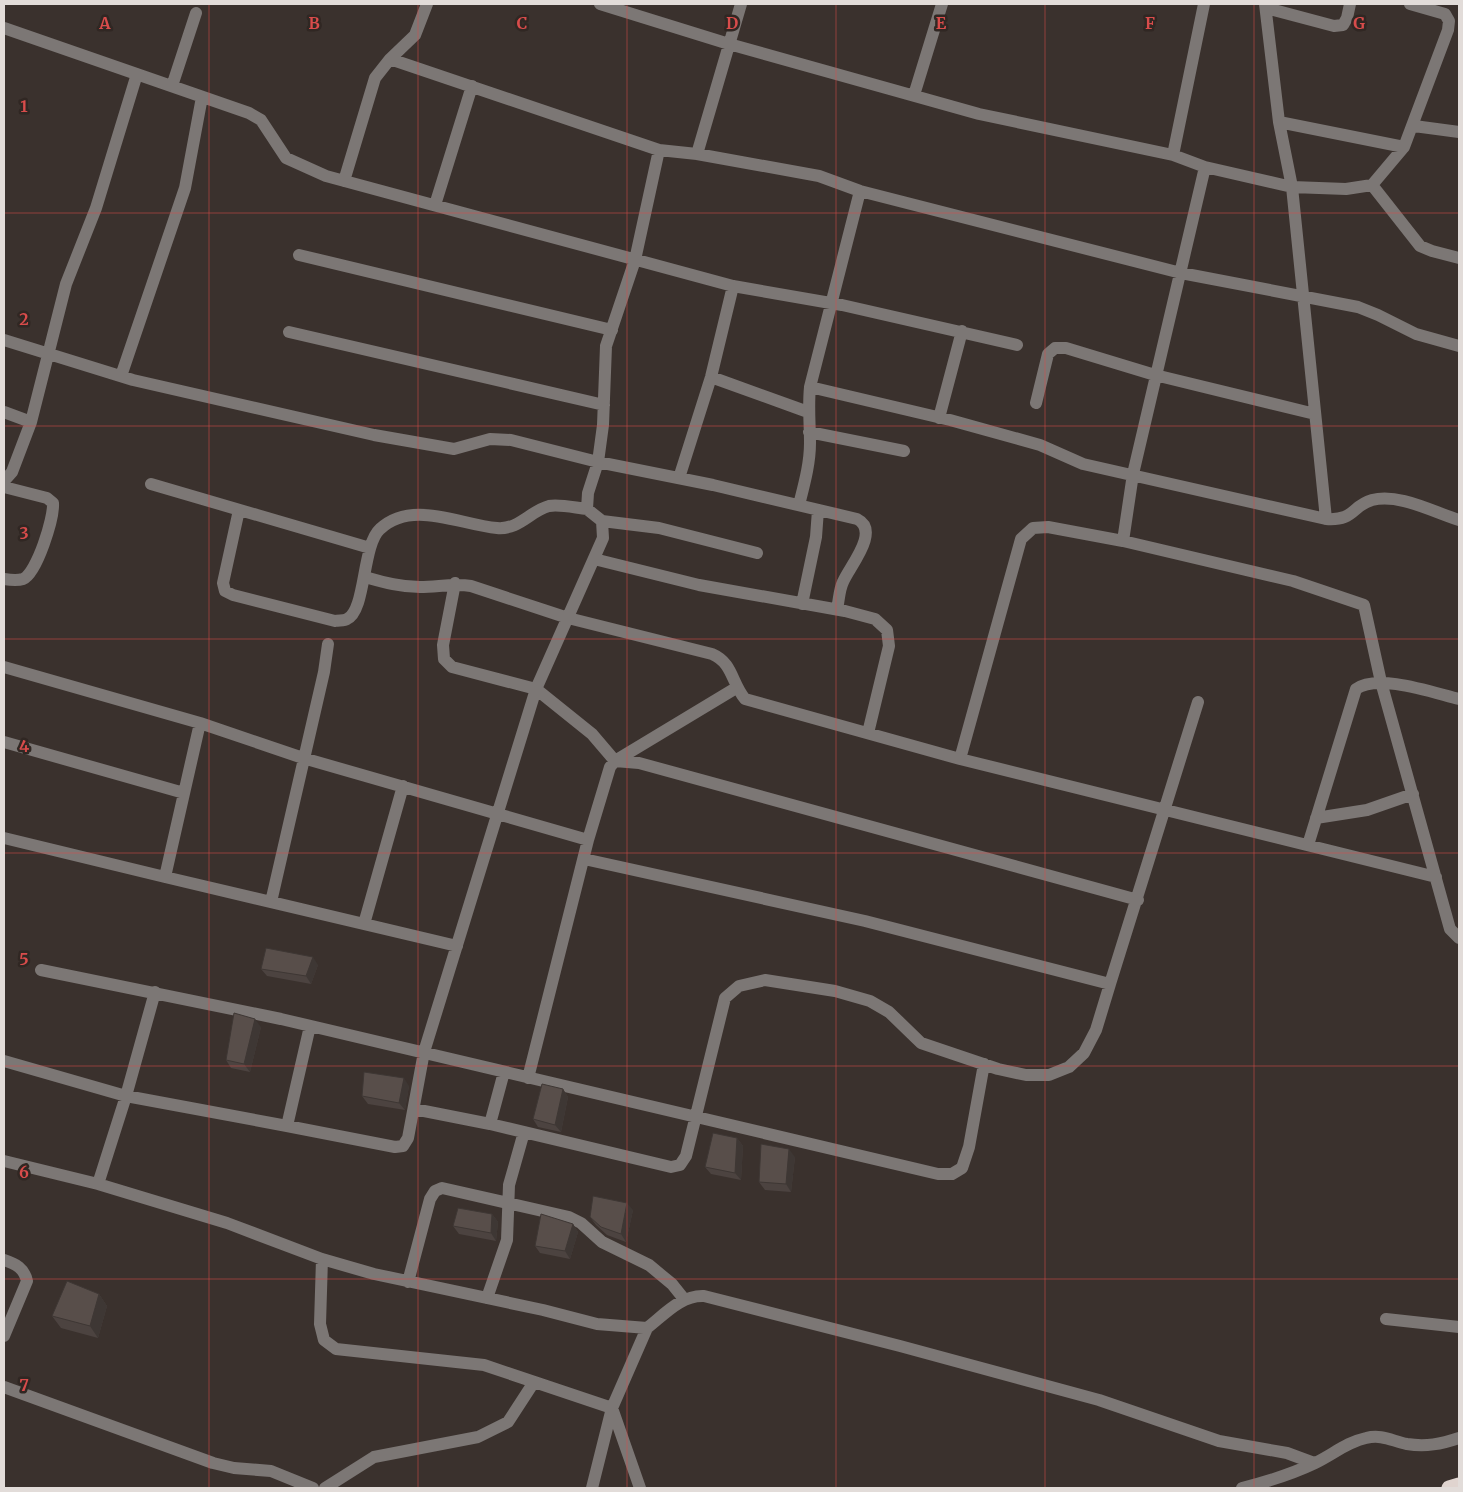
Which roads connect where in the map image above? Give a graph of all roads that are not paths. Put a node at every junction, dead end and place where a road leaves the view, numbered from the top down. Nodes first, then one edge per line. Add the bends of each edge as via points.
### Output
1 (427, 4) edge
2 (600, 4) edge
3 (741, 4) edge
4 (942, 4) edge
5 (1350, 4) edge
6 (1410, 4) edge
7 (1200, 5) edge
8 (1266, 6) edge
9 (196, 13) dead end
10 (4, 28) edge
11 (729, 44) junction
12 (390, 59) junction
13 (137, 74) junction
14 (172, 86) junction
15 (472, 86) junction
16 (914, 95) junction
17 (202, 97) junction
18 (1279, 122) junction
19 (1414, 126) junction
20 (1459, 132) edge
21 (1404, 147) junction
22 (659, 150) junction
23 (697, 154) junction
24 (1173, 155) junction
25 (1205, 167) junction
26 (344, 181) junction
27 (1372, 185) junction
28 (1292, 187) junction
29 (860, 191) junction
30 (435, 206) junction
31 (299, 255) dead end
32 (1459, 258) edge
33 (635, 260) junction
34 (1181, 273) junction
35 (733, 286) junction
36 (1303, 298) junction
37 (832, 304) junction
38 (612, 330) junction
39 (962, 331) junction
40 (289, 332) dead end
41 (4, 340) edge
42 (1017, 345) dead end
43 (1459, 346) edge
44 (48, 353) junction
45 (1155, 375) junction
46 (121, 376) junction
47 (710, 377) junction
48 (810, 387) junction
49 (1036, 403) dead end
50 (604, 405) junction
51 (4, 412) edge
52 (808, 412) junction
53 (1315, 414) junction
54 (939, 418) junction
55 (31, 422) junction
56 (809, 432) junction
57 (904, 451) dead end
58 (598, 462) junction
59 (1133, 474) junction
60 (679, 478) junction
61 (4, 481) edge
62 (151, 484) dead end
63 (4, 488) edge
64 (799, 505) junction
65 (587, 509) junction
66 (239, 510) junction
67 (818, 510) junction
68 (1326, 519) junction
69 (1459, 520) edge
70 (602, 521) junction
71 (1123, 540) junction
72 (370, 548) junction
73 (757, 553) dead end
74 (594, 558) junction
75 (365, 577) junction
76 (4, 579) edge
77 (455, 584) junction
78 (802, 604) junction
79 (837, 610) junction
80 (568, 618) junction
81 (328, 644) dead end
82 (4, 667) edge
83 (1382, 682) junction
84 (736, 688) junction
85 (536, 689) junction
86 (1459, 699) edge
87 (1198, 702) dead end
88 (200, 723) junction
89 (868, 733) junction
90 (4, 742) edge
91 (303, 758) junction
92 (960, 759) junction
93 (615, 761) junction
94 (403, 786) junction
95 (184, 792) junction
96 (1413, 794) junction
97 (1166, 810) junction
98 (498, 813) junction
99 (1316, 818) junction
100 (4, 838) edge
101 (588, 840) junction
102 (1308, 845) junction
103 (584, 859) junction
104 (165, 877) junction
105 (1436, 877) junction
106 (1138, 900) junction
107 (271, 902) junction
108 (364, 924) junction
109 (1459, 938) edge
110 (457, 946) junction
111 (41, 970) dead end
112 (1110, 984) junction
113 (155, 992) junction
114 (310, 1026) junction
115 (424, 1052) junction
116 (4, 1061) edge
117 (984, 1064) junction
118 (504, 1072) junction
119 (528, 1078) junction
120 (126, 1096) junction
121 (414, 1109) junction
122 (695, 1116) junction
123 (490, 1124) junction
124 (287, 1126) junction
125 (524, 1132) junction
126 (4, 1161) edge
127 (98, 1184) junction
128 (508, 1202) junction
129 (322, 1259) junction
130 (4, 1260) edge
131 (408, 1282) junction
132 (487, 1298) junction
133 (684, 1299) junction
134 (1386, 1319) dead end
135 (1459, 1327) edge
136 (647, 1328) junction
137 (4, 1336) edge
138 (534, 1382) junction
139 (4, 1387) edge
140 (612, 1408) junction
141 (1459, 1438) edge
142 (1314, 1464) junction
143 (1459, 1486) edge
144 (313, 1488) edge
145 (325, 1488) edge
146 (592, 1488) edge
147 (640, 1488) edge
148 (1242, 1488) edge
149 (1449, 1488) edge

1 - 12 street via 415,35
2 - 11 street
3 - 11 street
4 - 16 street
5 - 8 street via 1343,25 1334,26
6 - 19 street via 1445,14 1449,21
7 - 24 street
8 - 18 street
9 - 14 street
10 - 13 street
11 - 16 street
11 - 23 street
12 - 15 street
12 - 26 street via 375,78
13 - 14 street
13 - 44 street via 96,208 66,284
14 - 17 street
15 - 22 street
15 - 30 street
16 - 24 street via 978,114
17 - 26 street via 262,120 286,158
17 - 46 street via 185,188
18 - 21 street
18 - 28 street
19 - 20 street
19 - 21 street
21 - 27 street
22 - 23 street
22 - 33 street
23 - 29 street via 819,176
24 - 25 street
25 - 28 street
25 - 34 street
26 - 30 street
27 - 28 street via 1346,189
27 - 32 street via 1420,246
28 - 36 street
29 - 34 street
29 - 37 street
30 - 33 street
31 - 38 street
33 - 35 street
33 - 38 street
34 - 36 street
34 - 45 street
35 - 37 street
35 - 47 street
36 - 43 street via 1358,307 1416,334
36 - 53 street
37 - 39 street
37 - 48 street
38 - 50 street via 606,346
39 - 42 street
39 - 54 street
40 - 50 street
41 - 44 street
44 - 46 street
44 - 55 street
45 - 49 street via 1066,348 1055,348 1048,354
45 - 53 street
45 - 59 street
46 - 58 street via 437,448 454,450 490,439 511,440
47 - 52 street
47 - 60 street
48 - 52 street
48 - 54 street
50 - 58 street
51 - 55 street
52 - 56 street
53 - 68 street
54 - 59 street via 1046,448 1083,464
55 - 61 street via 12,472
56 - 57 street
56 - 64 street via 808,467
58 - 60 street
58 - 65 street
59 - 68 street
59 - 71 street
60 - 64 street
62 - 66 street
63 - 76 street via 47,498 53,504 54,514 33,570 25,579
64 - 67 street
65 - 70 street
65 - 72 street via 550,506 509,528 409,514 399,516 380,528 372,538
66 - 72 street
66 - 75 street via 223,583 225,591 335,620 346,620 352,615
67 - 78 street via 816,537
67 - 79 street via 857,520 865,527 861,553 842,583
68 - 69 street via 1347,518 1369,501 1381,499 1397,500
70 - 73 street via 659,528
70 - 74 street via 603,538
71 - 83 street via 1293,581 1364,604
71 - 92 street via 1048,527 1033,528 1021,539
72 - 75 street
74 - 78 street via 699,585
74 - 80 street
75 - 77 street via 393,585
77 - 80 street via 471,586
77 - 85 street via 443,645 444,659 452,667
78 - 79 street
79 - 89 street via 875,620 887,630 889,646
80 - 84 street via 712,654 723,659
80 - 85 street
81 - 91 street
82 - 88 street
83 - 86 street
83 - 96 street
83 - 99 street via 1364,684 1356,689
84 - 89 street via 745,699
84 - 93 street
85 - 93 street via 592,734
85 - 98 street
87 - 97 street
88 - 91 street
88 - 95 street
89 - 92 street
90 - 95 street
91 - 94 street
91 - 107 street
92 - 97 street
93 - 101 street via 610,767
93 - 106 street via 639,763
94 - 98 street
94 - 108 street
95 - 104 street
96 - 99 street via 1367,810
96 - 105 street
97 - 102 street
97 - 106 street
98 - 101 street
98 - 110 street
99 - 102 street
100 - 104 street
101 - 103 street
102 - 105 street
103 - 112 street via 865,921
103 - 119 street
104 - 107 street
105 - 109 street via 1450,929
106 - 112 street
107 - 108 street
108 - 110 street
110 - 115 street
111 - 113 street
112 - 117 street via 1096,1030 1084,1053 1070,1067 1049,1075 1026,1075
113 - 114 street
113 - 120 street
114 - 115 street
114 - 124 street
115 - 118 street
115 - 121 street
116 - 120 street
117 - 122 street via 969,1147 962,1168 952,1174 938,1174
117 - 122 street via 920,1043 889,1012 870,1001 835,991 765,980 739,986 725,998
118 - 119 street
118 - 123 street
119 - 122 street
120 - 124 street
120 - 127 street
121 - 123 street
121 - 124 street via 408,1138 403,1146
122 - 125 street via 686,1156 680,1165 671,1168
123 - 125 street
125 - 128 street via 509,1185
126 - 127 street
127 - 129 street via 227,1223
128 - 131 street via 461,1190 442,1188 435,1191 424,1218
128 - 132 street via 507,1240
128 - 133 street via 581,1222 602,1242 648,1266 672,1284
129 - 131 street
129 - 138 street via 320,1324 324,1340 336,1349 484,1365
130 - 137 street via 26,1273 27,1281
131 - 132 street
132 - 136 street via 597,1324
133 - 136 street
133 - 142 street via 704,1296 900,1346 1099,1400 1219,1441 1271,1450
134 - 135 street
136 - 140 street
138 - 140 street
138 - 145 street via 508,1422 501,1426 478,1437 374,1457
139 - 144 street via 213,1463 271,1471
140 - 146 street
140 - 147 street
141 - 142 street via 1424,1446 1382,1436 1367,1438 1348,1443
142 - 148 street
143 - 149 highway

